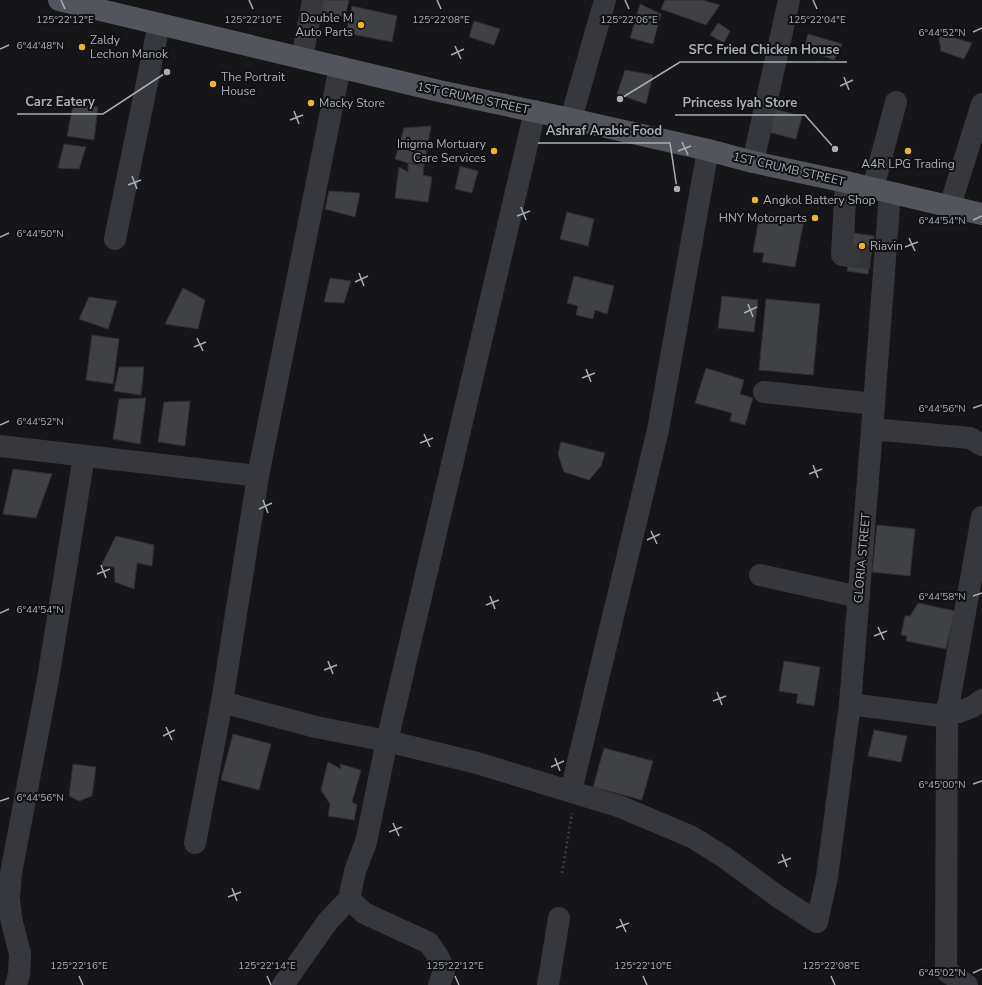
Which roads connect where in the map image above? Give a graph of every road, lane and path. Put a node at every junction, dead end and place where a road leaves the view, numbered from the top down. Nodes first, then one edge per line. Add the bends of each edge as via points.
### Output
1 (59, 0) edge
2 (313, 0) edge
3 (605, 0) edge
4 (788, 0) edge
5 (158, 24) junction
6 (302, 58) junction
7 (340, 68) junction
8 (896, 102) dead end
9 (982, 104) edge
10 (535, 111) junction
11 (571, 119) junction
12 (708, 150) junction
13 (752, 162) junction
14 (846, 182) junction
15 (882, 190) junction
16 (950, 206) junction
17 (982, 214) edge
18 (115, 239) dead end
19 (869, 257) junction
20 (764, 392) dead end
21 (874, 404) junction
22 (872, 429) junction
23 (982, 445) edge
24 (0, 446) edge
25 (84, 456) junction
26 (258, 476) junction
27 (982, 517) edge
28 (760, 576) dead end
29 (859, 597) junction
30 (982, 700) edge
31 (222, 702) junction
32 (850, 704) junction
33 (947, 713) junction
34 (388, 741) junction
35 (571, 791) junction
36 (195, 843) dead end
37 (562, 873) dead end
38 (349, 899) junction
39 (559, 918) dead end
40 (16, 985) edge
41 (283, 985) edge
42 (439, 985) edge
43 (548, 985) edge
44 (967, 985) edge

1 - 5 main road, 1ST CRUMB STREET
2 - 6 street
3 - 11 street
4 - 13 street
5 - 6 main road, 1ST CRUMB STREET
5 - 18 street
6 - 7 main road, 1ST CRUMB STREET
7 - 10 main road, 1ST CRUMB STREET
7 - 26 street
8 - 15 street, GLORIA STREET
9 - 16 street
10 - 11 main road, 1ST CRUMB STREET
10 - 34 street
11 - 12 main road, 1ST CRUMB STREET
12 - 13 main road, 1ST CRUMB STREET
12 - 35 street via 658,430
13 - 14 main road, 1ST CRUMB STREET
14 - 15 main road, 1ST CRUMB STREET
14 - 19 street via 842,255
15 - 16 main road, 1ST CRUMB STREET
15 - 19 street, GLORIA STREET
16 - 17 main road, 1ST CRUMB STREET
19 - 21 street, GLORIA STREET
20 - 21 street
21 - 22 street, GLORIA STREET
22 - 23 street via 970,438
22 - 29 street, GLORIA STREET
24 - 25 street
25 - 26 street
25 - 40 street via 48,679 11,873 11,918 20,954
26 - 31 street
27 - 33 street
28 - 29 street
29 - 32 street, GLORIA STREET
30 - 33 street via 959,712
31 - 34 street via 316,727
31 - 36 street
32 - 33 street via 934,715
32 - 35 street, GLORIA STREET via 827,877 817,922 692,837 621,807
33 - 44 street via 946,971
34 - 35 street via 477,763
34 - 38 street via 366,842 355,871
35 - 37 path via 573,817
38 - 41 street via 328,921
38 - 42 street via 364,913 429,943 444,971
39 - 43 street

